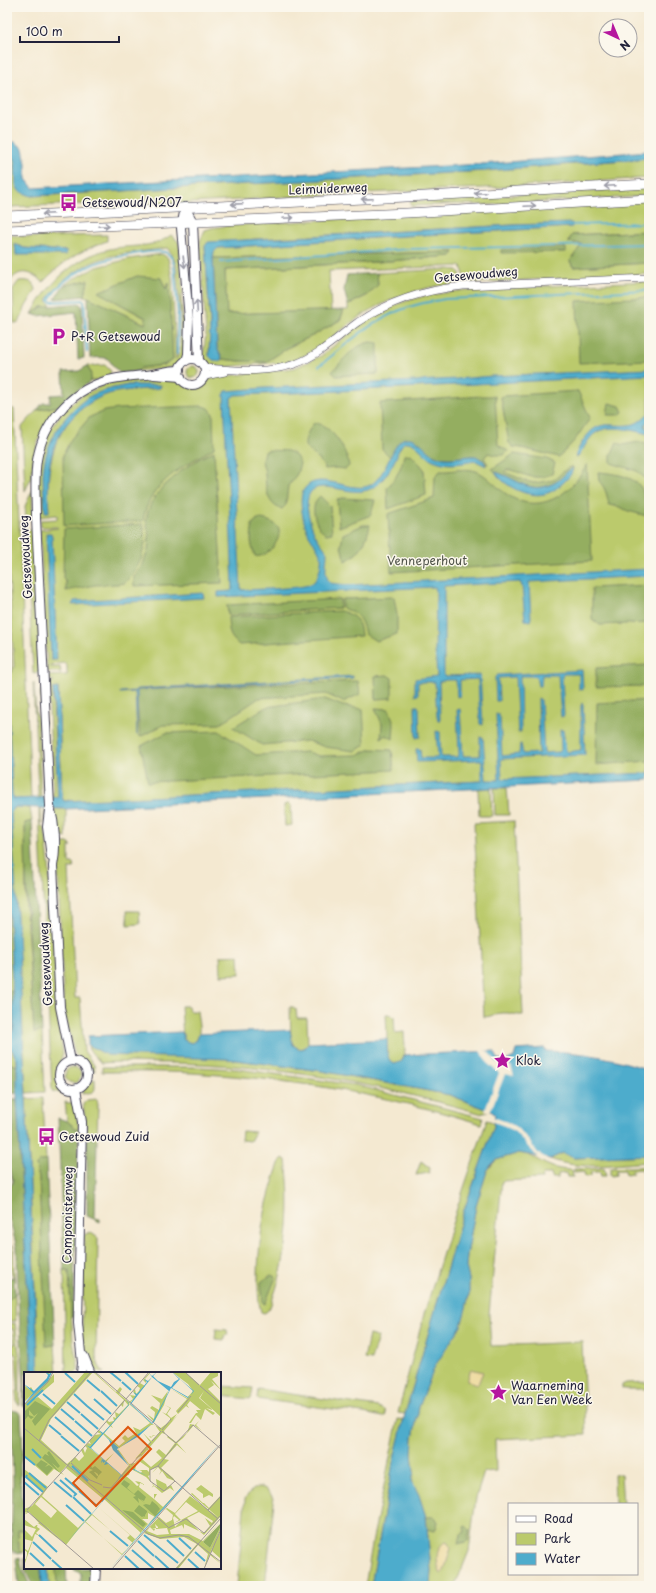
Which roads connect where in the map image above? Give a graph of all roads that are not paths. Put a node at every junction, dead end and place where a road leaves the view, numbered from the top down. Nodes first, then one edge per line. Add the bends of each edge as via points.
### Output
1 (649, 184) edge
2 (649, 200) edge
3 (185, 207) junction
4 (7, 216) edge
5 (193, 222) junction
6 (181, 223) junction
7 (7, 230) edge
8 (649, 278) edge
9 (186, 362) junction
10 (203, 369) junction
11 (180, 374) junction
12 (71, 1061) junction
13 (76, 1089) junction
14 (79, 1342) junction
15 (81, 1372) edge
16 (93, 1372) edge
17 (96, 1569) edge
18 (95, 1586) edge

1 -> 3 main road, Leimuiderweg
5 -> 2 main road
3 -> 4 main road, Leimuiderweg
3 - 5 main road
3 - 6 main road
5 - 6 main road
10 -> 5 main road
7 -> 6 main road
6 -> 9 main road via 189,319
8 - 10 street, Getsewoudweg via 463,286 436,290 410,296 380,309 301,362 277,368 229,371
9 - 10 main road via 192,360
9 - 11 main road
10 - 11 main road via 200,383 192,385 185,383
11 - 12 main road, Getsewoudweg via 147,374 106,380 80,393 56,416 45,432 39,449 35,480 36,518 50,806 55,850 53,866 60,1008
12 - 13 main road via 82,1064 87,1074 83,1085
12 - 13 main road via 60,1068 59,1077 67,1088
13 - 14 main road, Componistenweg via 82,1129
14 - 15 main road, Componistenweg
14 - 16 main road, Componistenweg via 87,1364
17 - 18 main road

